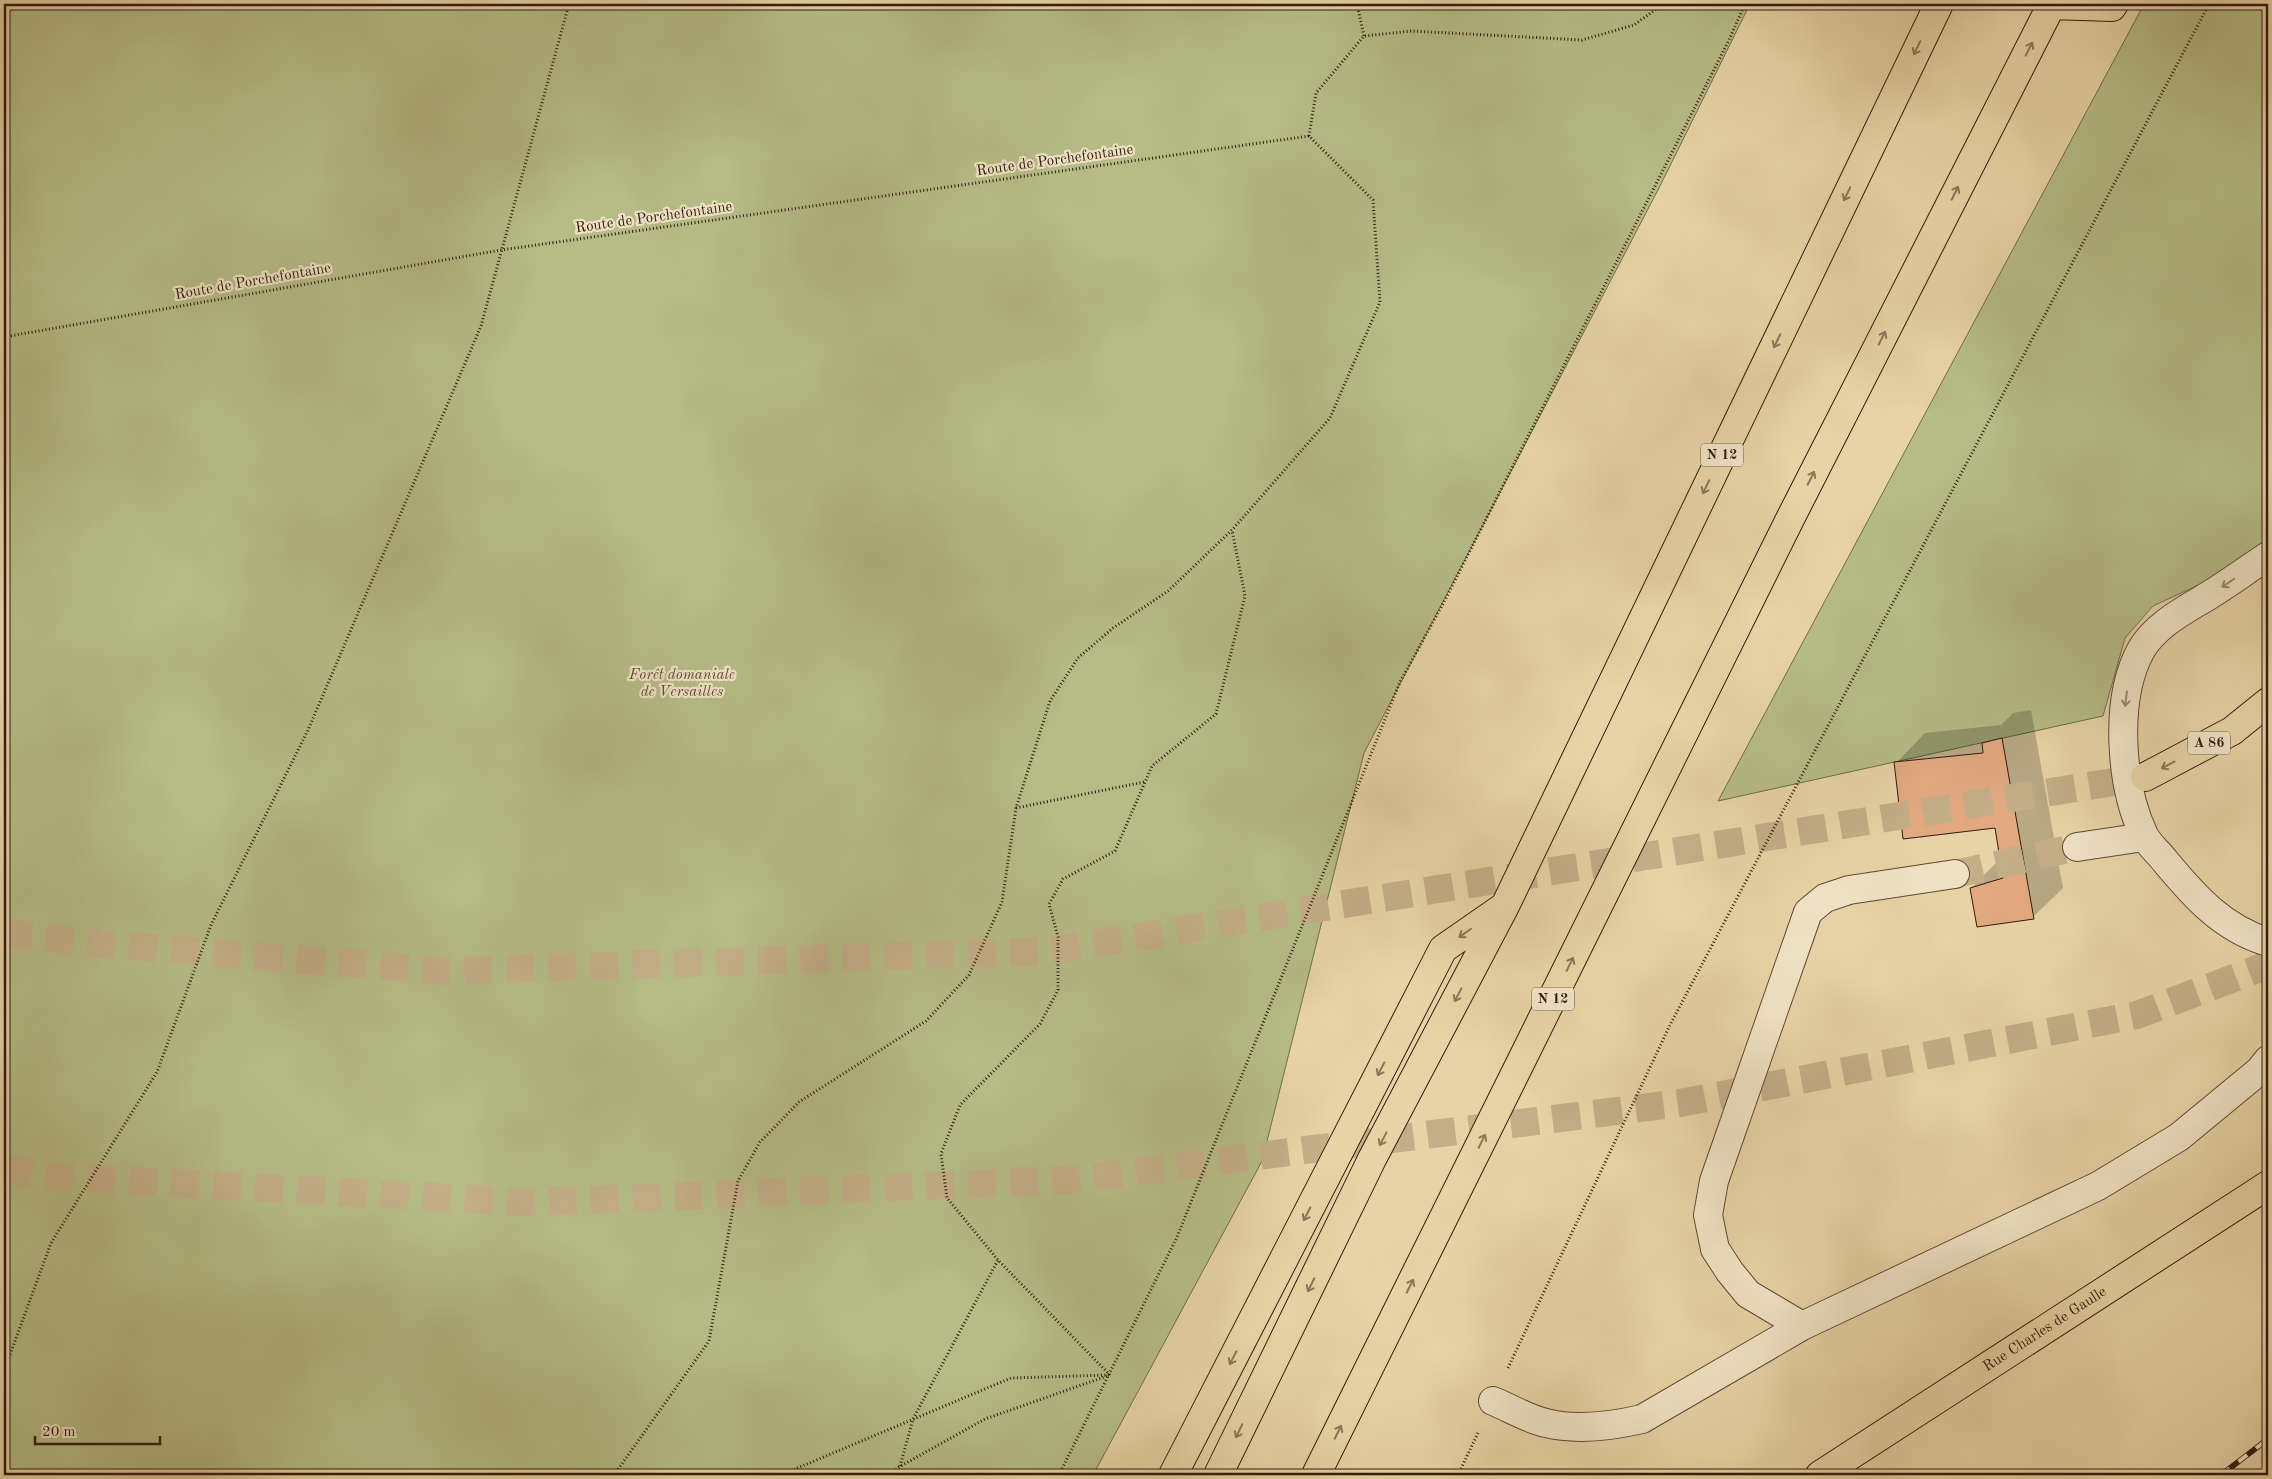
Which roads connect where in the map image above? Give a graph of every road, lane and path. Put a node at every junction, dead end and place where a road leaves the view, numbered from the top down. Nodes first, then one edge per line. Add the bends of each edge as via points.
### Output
1 (569, 4) edge
2 (1357, 4) edge
3 (1662, 4) edge
4 (1745, 4) edge
5 (1939, 4) edge
6 (2052, 4) edge
7 (2114, 4) edge
8 (2210, 4) edge
9 (1364, 36) junction
10 (1309, 136) junction
11 (502, 250) junction
12 (4, 337) edge
13 (1232, 530) junction
14 (2268, 556) edge
15 (2268, 702) edge
16 (2145, 777) tunnel mouth
17 (1145, 782) junction
18 (1016, 808) junction
19 (2144, 836) junction
20 (2077, 847) tunnel mouth
21 (1955, 874) tunnel mouth
22 (1505, 906) junction
23 (2268, 942) edge
24 (2268, 1060) edge
25 (2268, 1185) edge
26 (998, 1260) junction
27 (1802, 1326) junction
28 (4, 1371) edge
29 (1110, 1375) junction
30 (1493, 1401) junction
31 (913, 1419) junction
32 (900, 1467) junction
33 (614, 1475) edge
34 (780, 1475) edge
35 (891, 1475) edge
36 (1059, 1475) edge
37 (1173, 1475) edge
38 (1218, 1475) edge
39 (1316, 1475) edge
40 (1458, 1475) edge
41 (1820, 1475) edge

1 - 11 path
2 - 9 path
3 - 9 path via 1634,25 1582,40 1412,31
4 - 29 path via 1466,558 1400,682 1177,1237
5 -> 22 main road, N 12
6 - 7 main road
39 -> 6 main road, N 12 via 1784,530
8 - 30 path via 1670,1025
9 - 10 path via 1316,94
10 - 11 path, Route de Porchefontaine
10 - 13 path via 1373,200 1380,302 1330,418
11 - 12 path, Route de Porchefontaine
11 - 28 path via 481,326 308,730 211,925 156,1072 51,1243
13 - 17 path via 1245,596 1216,714 1152,766
13 - 18 path via 1168,591 1113,628 1078,658 1050,701
14 -> 19 lane via 2178,614 2142,649 2128,681 2124,714 2127,775
15 -> 16 main road, A 86 via 2232,730
17 - 18 path
17 - 26 path via 1115,850 1063,879 1049,904 1058,937 1058,990 1040,1024 960,1105 941,1154 947,1198
18 - 33 path via 1002,902 969,975 926,1021 799,1102 760,1142 738,1182 709,1341
19 - 20 lane
19 - 23 lane via 2197,899 2226,922
21 - 27 lane via 1849,890 1825,898 1808,912 1714,1181 1708,1215 1715,1249 1748,1294
22 -> 37 main road via 1443,948
22 -> 38 main road, N 12 via 1372,1159
24 - 27 lane via 2179,1137 2098,1186
25 - 41 main road, Rue Charles de Gaulle
26 - 29 path
26 - 31 path
27 - 30 lane via 1642,1419 1585,1427 1546,1423
29 - 31 path via 1011,1378
29 - 32 path via 985,1419
29 - 36 path
30 - 40 path
31 - 32 path
31 - 34 path
32 - 35 path

